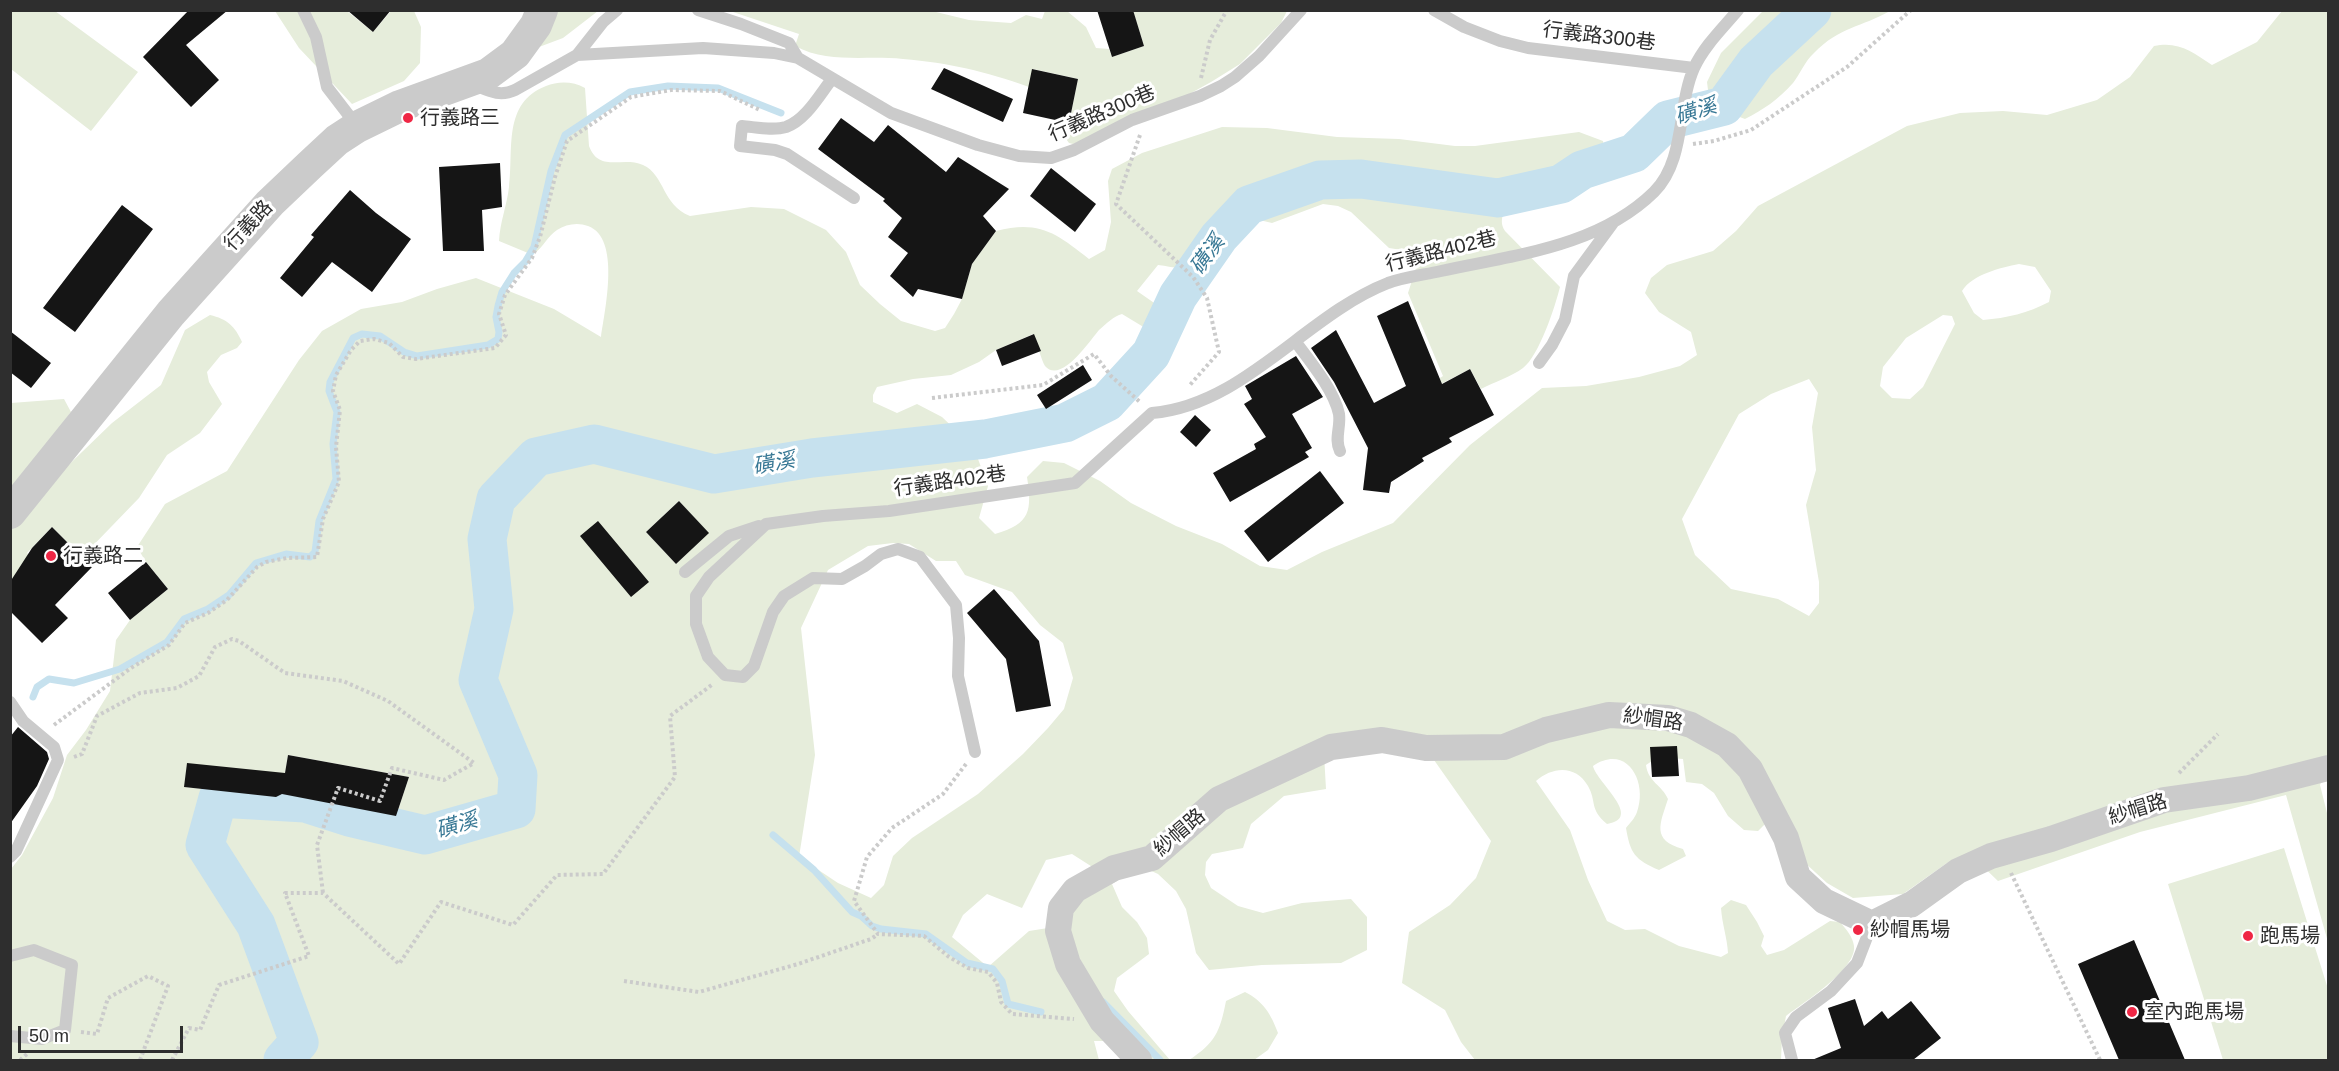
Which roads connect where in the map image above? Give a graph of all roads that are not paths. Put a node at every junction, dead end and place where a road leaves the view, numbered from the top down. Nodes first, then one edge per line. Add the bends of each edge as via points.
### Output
1 (303, 10) edge
2 (542, 10) edge
3 (617, 10) edge
4 (698, 10) edge
5 (1301, 10) edge
6 (1434, 10) edge
7 (1738, 10) edge
8 (577, 55) junction
9 (798, 58) junction
10 (1694, 68) junction
11 (832, 79) junction
12 (467, 82) junction
13 (357, 127) junction
14 (854, 198) dead end
15 (1616, 220) junction
16 (1295, 341) junction
17 (1539, 363) dead end
18 (1340, 452) dead end
19 (10, 513) edge
20 (766, 524) junction
21 (685, 572) dead end
22 (10, 702) edge
23 (975, 752) road end
24 (2328, 768) edge
25 (10, 857) edge
26 (1872, 924) junction
27 (10, 956) edge
28 (10, 1036) edge
29 (1139, 1060) edge
30 (1792, 1060) edge

1 - 13 lane via 316,37 327,87
2 - 12 street, 行義路 via 515,54 488,74
3 - 8 lane, 行義路300巷
4 - 9 lane, 行義路300巷 via 789,43
5 - 11 lane, 行義路300巷 via 1235,77 1200,96 1051,158 978,145 898,116
6 - 10 lane, 行義路300巷 via 1464,27 1528,48
7 - 10 lane
8 - 9 lane, 行義路300巷 via 703,48 774,52
8 - 12 lane, 行義路300巷 via 506,94
9 - 11 lane, 行義路300巷
10 - 15 lane, 行義路402巷 via 1670,168 1656,190
11 - 14 lane via 795,122 780,128 742,126 740,146 787,154
12 - 13 street, 行義路 via 400,106
13 - 19 street, 行義路 via 337,140 270,202 171,313
15 - 16 lane, 行義路402巷 via 1558,245 1387,284 1342,308
15 - 17 lane via 1574,276 1565,320
16 - 18 lane via 1339,414
16 - 20 lane, 行義路402巷 via 1270,361 1209,396 1167,411 1152,412 1075,483 889,511
20 - 21 lane, 行義路402巷 via 729,536
20 - 23 lane via 709,577 696,596 696,624 708,657 725,675 743,677 754,666 773,612 784,596 813,578 842,579 881,554 898,549 920,557 956,605 958,676
22 - 25 lane via 23,721 54,747 58,760
24 - 26 street, 紗帽路 via 2249,788 2164,800 1991,856 1958,871 1912,904
26 - 29 street, 紗帽路 via 1824,900 1798,877 1786,838 1750,769 1727,745 1691,725 1668,718 1609,715 1546,730 1504,747 1426,748 1382,740 1331,747 1219,799 1152,858 1114,868 1076,890 1061,908 1058,931 1068,964 1102,1021
26 - 30 lane via 1857,963 1831,991 1796,1017 1785,1033
27 - 28 lane via 34,950 72,965 65,1030 42,1039

